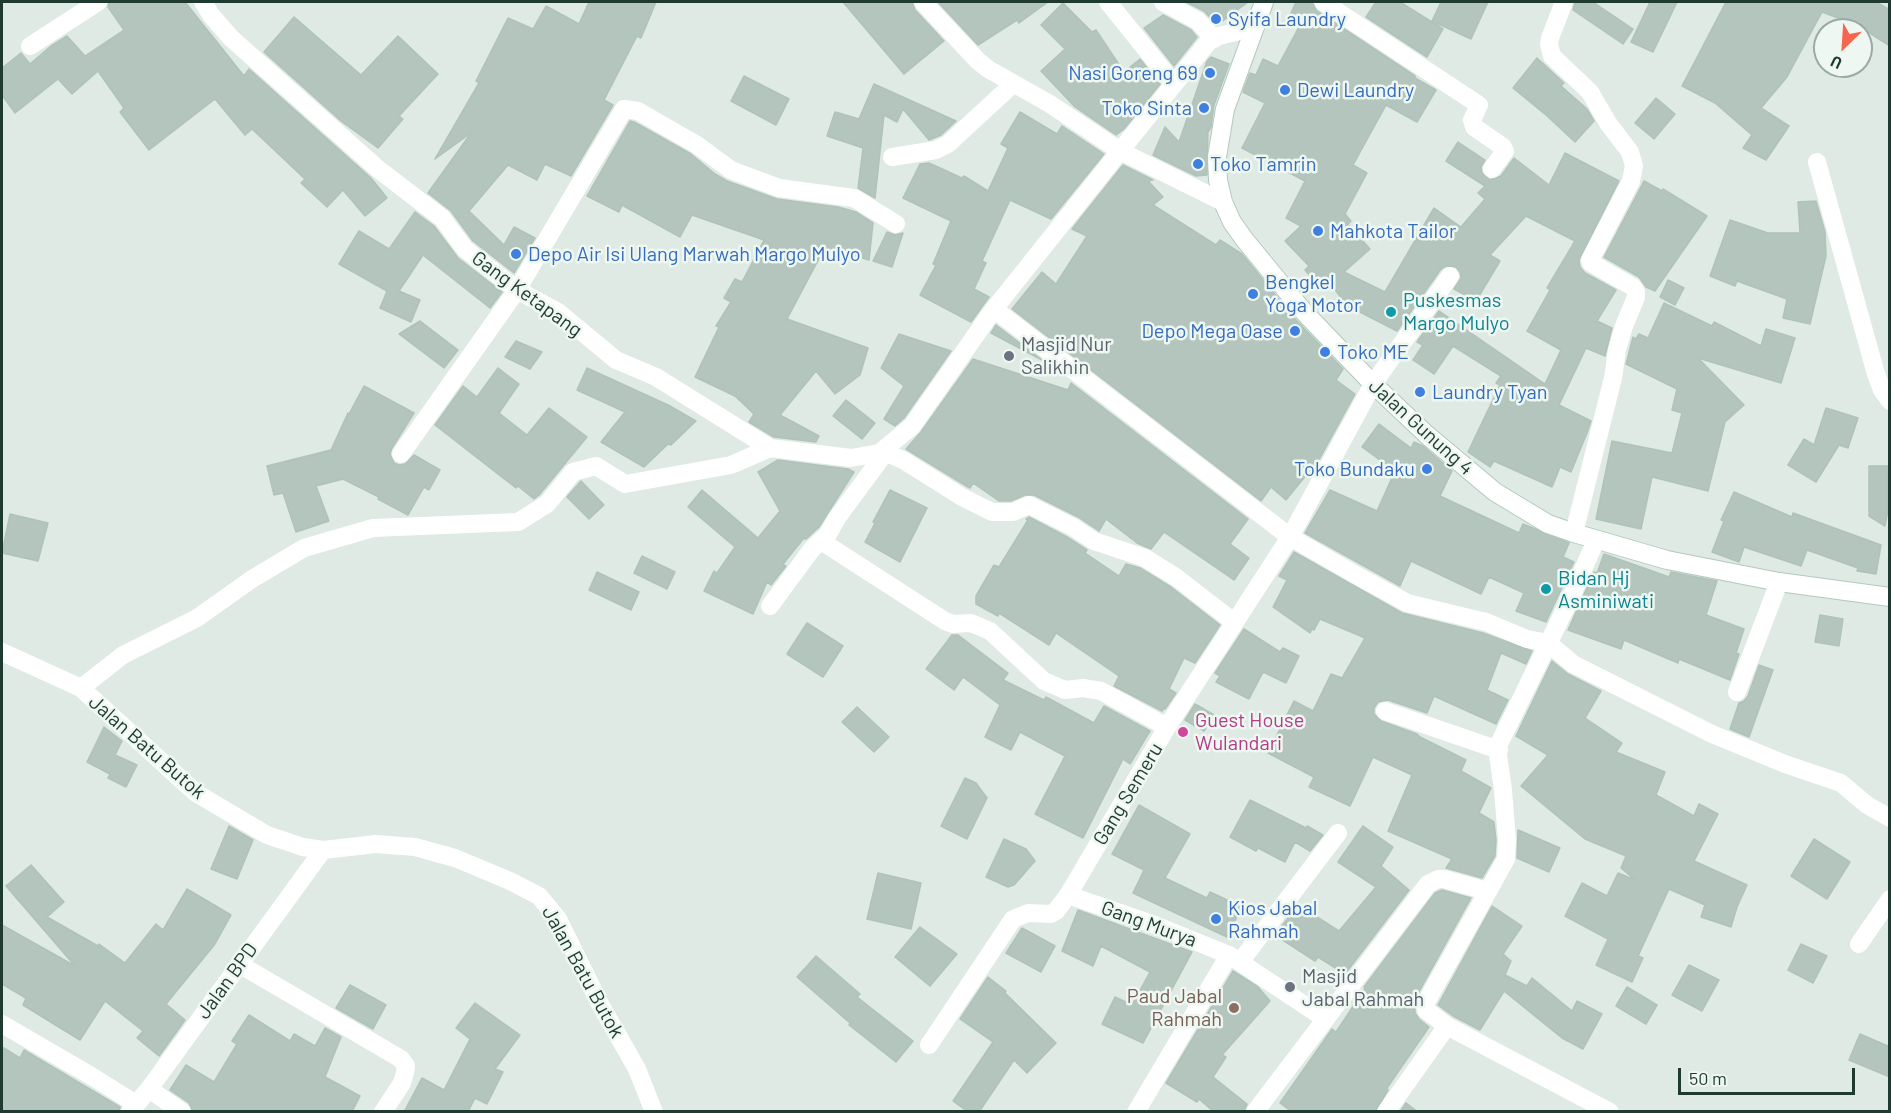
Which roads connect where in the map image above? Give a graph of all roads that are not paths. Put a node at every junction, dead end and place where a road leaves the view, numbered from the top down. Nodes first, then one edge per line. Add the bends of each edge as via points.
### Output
1 (98, 2) edge
2 (202, 2) edge
3 (923, 2) edge
4 (1108, 2) edge
5 (1163, 2) edge
6 (1264, 2) edge
7 (1323, 2) edge
8 (1564, 2) edge
9 (1255, 27) junction
10 (1214, 39) junction
11 (30, 46) dead end
12 (1013, 84) junction
13 (1174, 84) junction
14 (1120, 151) junction
15 (892, 157) dead end
16 (1817, 162) dead end
17 (1492, 169) dead end
18 (1223, 202) junction
19 (896, 224) dead end
20 (1450, 276) dead end
21 (517, 290) junction
22 (994, 309) junction
23 (1374, 384) junction
24 (1890, 401) edge
25 (770, 448) junction
26 (885, 453) junction
27 (401, 454) dead end
28 (1574, 533) junction
29 (1290, 537) junction
30 (1596, 540) junction
31 (821, 541) junction
32 (1779, 582) junction
33 (1890, 597) edge
34 (770, 606) dead end
35 (1234, 622) junction
36 (1548, 643) junction
37 (2, 652) edge
38 (81, 688) junction
39 (1737, 692) dead end
40 (1385, 711) dead end
41 (1167, 727) junction
42 (1498, 750) junction
43 (1890, 818) edge
44 (1338, 833) dead end
45 (323, 850) junction
46 (1487, 891) junction
47 (1068, 895) junction
48 (1890, 899) edge
49 (1859, 944) dead end
50 (1234, 958) junction
51 (239, 964) junction
52 (1324, 1018) junction
53 (2, 1024) edge
54 (1447, 1026) junction
55 (930, 1045) dead end
56 (149, 1089) junction
57 (133, 1108) edge
58 (1601, 1109) edge
59 (182, 1112) edge
60 (383, 1112) edge
61 (654, 1112) edge
62 (1136, 1112) edge
63 (1255, 1112) edge
64 (1386, 1112) edge

1 - 11 street
2 - 21 street, Gang Ketapang via 231,38 378,169 442,218 465,249
3 - 12 street via 978,61
4 - 13 street
5 - 10 street via 1193,17
6 - 9 street, Jalan Gunung 4
7 - 17 street via 1479,105 1472,120 1474,127 1505,151
8 - 28 street via 1550,38 1552,56 1590,92 1630,152 1634,166 1631,181 1590,260 1633,287 1636,297 1617,350
9 - 10 street
9 - 18 street, Jalan Gunung 4 via 1233,81 1219,136 1218,180
10 - 13 street via 1198,52
12 - 14 street
12 - 15 street via 948,144 936,150
13 - 14 street
14 - 18 street
14 - 22 street
16 - 24 street via 1876,374
18 - 23 street, Jalan Gunung 4 via 1244,239 1304,312
19 - 21 street via 854,198 779,188 731,170 698,145 626,108
20 - 23 street, Gang Semeru
21 - 25 street, Gang Ketapang via 558,312 616,360 656,377
21 - 27 street
22 - 26 street via 912,426 882,451
22 - 29 street
23 - 28 street, Jalan Gunung 4 via 1495,492 1548,524
23 - 29 street, Gang Semeru
25 - 26 street, Gang Ketapang via 852,458
25 - 38 street via 731,465 625,484 596,466 573,472 547,504 518,522 373,528 304,548 197,618 123,655
26 - 31 street
26 - 35 street via 992,512 1013,512 1029,505 1094,542 1145,558
28 - 30 street, Jalan Gunung 4
29 - 35 street, Gang Semeru
29 - 36 street via 1407,603 1486,622
30 - 32 street, Jalan Gunung 4 via 1667,560
30 - 36 street
31 - 34 street
31 - 41 street via 945,621 971,623 990,631 1044,681 1065,690 1101,691
32 - 33 street, Jalan Gunung 4
32 - 39 street
35 - 41 street, Gang Semeru
36 - 42 street
36 - 43 street via 1573,663 1712,734 1841,783 1867,806
37 - 38 street, Jalan Batu Butok
38 - 45 street, Jalan Batu Butok via 196,793 267,835
40 - 42 street
41 - 47 street, Gang Semeru
42 - 46 street via 1507,852
44 - 50 street
45 - 51 street, Jalan BPD
45 - 61 street, Jalan Batu Butok via 376,844 415,847 455,858 539,896 558,919 637,1069
46 - 52 street via 1444,879 1428,884
46 - 54 street via 1425,1005
47 - 50 street, Gang Murya
47 - 55 street, Gang Semeru via 1051,914 1028,913 1013,919
48 - 49 street
50 - 52 street, Gang Murya
50 - 62 street
51 - 56 street, Jalan BPD
51 - 60 street via 401,1059 406,1066 402,1083
52 - 63 street
53 - 57 street via 93,1077
54 - 58 street
54 - 64 street
56 - 57 street, Jalan BPD
56 - 59 street

